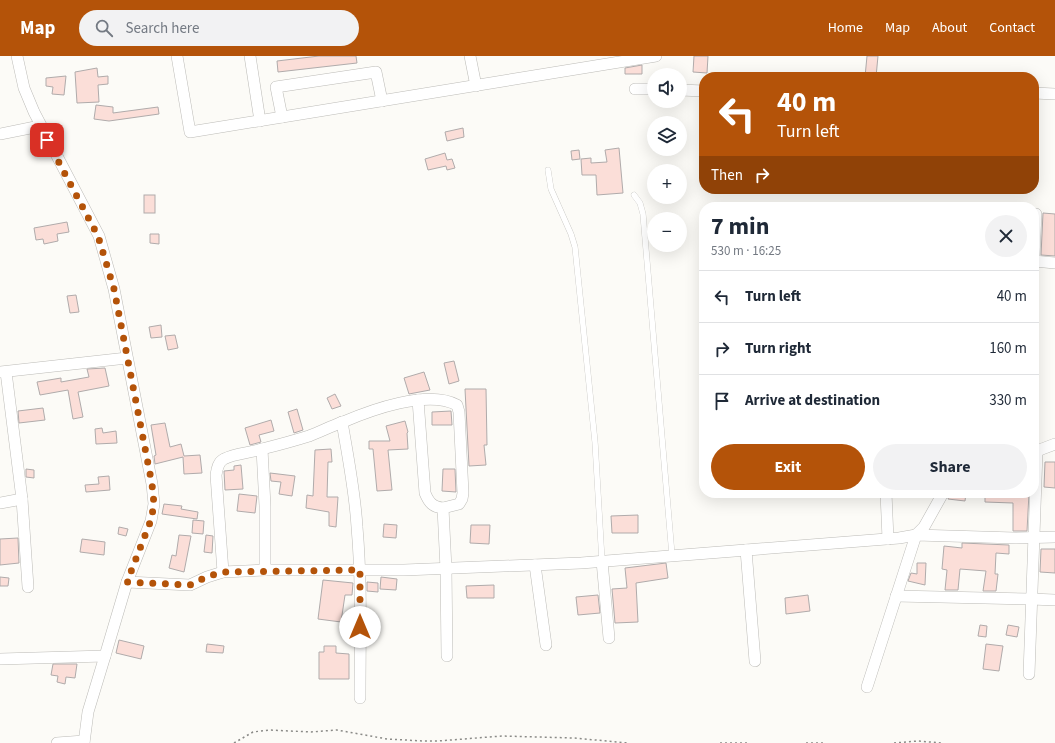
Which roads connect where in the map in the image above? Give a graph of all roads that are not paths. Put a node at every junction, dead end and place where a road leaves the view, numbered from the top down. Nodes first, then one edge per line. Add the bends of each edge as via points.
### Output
1 (17, 56) edge
2 (177, 56) edge
3 (250, 56) edge
4 (470, 56) edge
5 (656, 56) edge
6 (476, 86) junction
7 (635, 89) dead end
8 (647, 89) edge
9 (687, 90) edge
10 (699, 91) edge
11 (1039, 93) edge
12 (1055, 94) edge
13 (382, 101) junction
14 (282, 117) junction
15 (260, 121) junction
16 (40, 126) junction
17 (0, 134) edge
18 (548, 170) dead end
19 (634, 195) dead end
20 (1039, 261) edge
21 (1055, 262) edge
22 (127, 358) junction
23 (3, 372) edge
24 (418, 400) junction
25 (342, 422) junction
26 (1055, 444) edge
27 (262, 449) junction
28 (1039, 451) edge
29 (886, 498) edge
30 (940, 498) edge
31 (1035, 498) edge
32 (22, 499) junction
33 (0, 503) edge
34 (443, 508) junction
35 (916, 535) junction
36 (1055, 537) edge
37 (1035, 538) junction
38 (888, 539) junction
39 (746, 550) junction
40 (672, 555) junction
41 (602, 561) junction
42 (536, 565) junction
43 (446, 569) junction
44 (264, 570) junction
45 (360, 570) junction
46 (223, 572) junction
47 (127, 582) junction
48 (28, 587) dead end
49 (896, 596) junction
50 (1031, 599) junction
51 (1055, 600) edge
52 (609, 638) dead end
53 (546, 645) dead end
54 (105, 656) junction
55 (447, 656) dead end
56 (0, 659) edge
57 (755, 661) dead end
58 (1029, 674) dead end
59 (867, 687) dead end
60 (360, 698) dead end
61 (84, 742) edge
62 (57, 743) edge

1 - 16 street via 24,88
2 - 15 street via 190,132
3 - 15 street
4 - 6 street
5 - 6 street
6 - 13 street
7 - 8 street
9 - 10 street
11 - 12 street
13 - 14 street
13 - 14 street via 376,72 276,87
14 - 15 street
16 - 17 street
16 - 22 street via 98,236 114,289
18 - 41 lane via 551,189 575,247 595,442
19 - 40 lane via 643,214
20 - 21 street
22 - 23 street
22 - 47 street via 154,504 151,520
23 - 32 street
24 - 25 street via 382,408
24 - 34 street via 425,493 431,504
24 - 34 street via 452,402 457,405 459,412 462,499 459,504
25 - 27 street via 310,435
25 - 45 street via 355,501
26 - 28 street
27 - 44 street via 265,506
27 - 46 street via 230,456 222,460 218,467 216,475
29 - 38 street
30 - 35 street via 924,527
31 - 37 street
32 - 33 street
32 - 48 street
34 - 43 street
35 - 37 street
35 - 38 street
35 - 49 street
36 - 37 street
37 - 50 street
38 - 39 street
39 - 40 street
39 - 57 street
40 - 41 street
41 - 42 street
41 - 52 street
42 - 43 street
42 - 53 street
43 - 45 street
43 - 55 street
44 - 45 street
44 - 46 street
45 - 60 street
46 - 47 street via 190,585
47 - 54 street
49 - 50 street
49 - 59 street
50 - 51 street
50 - 58 street
54 - 56 street
54 - 61 street via 88,712
61 - 62 street

